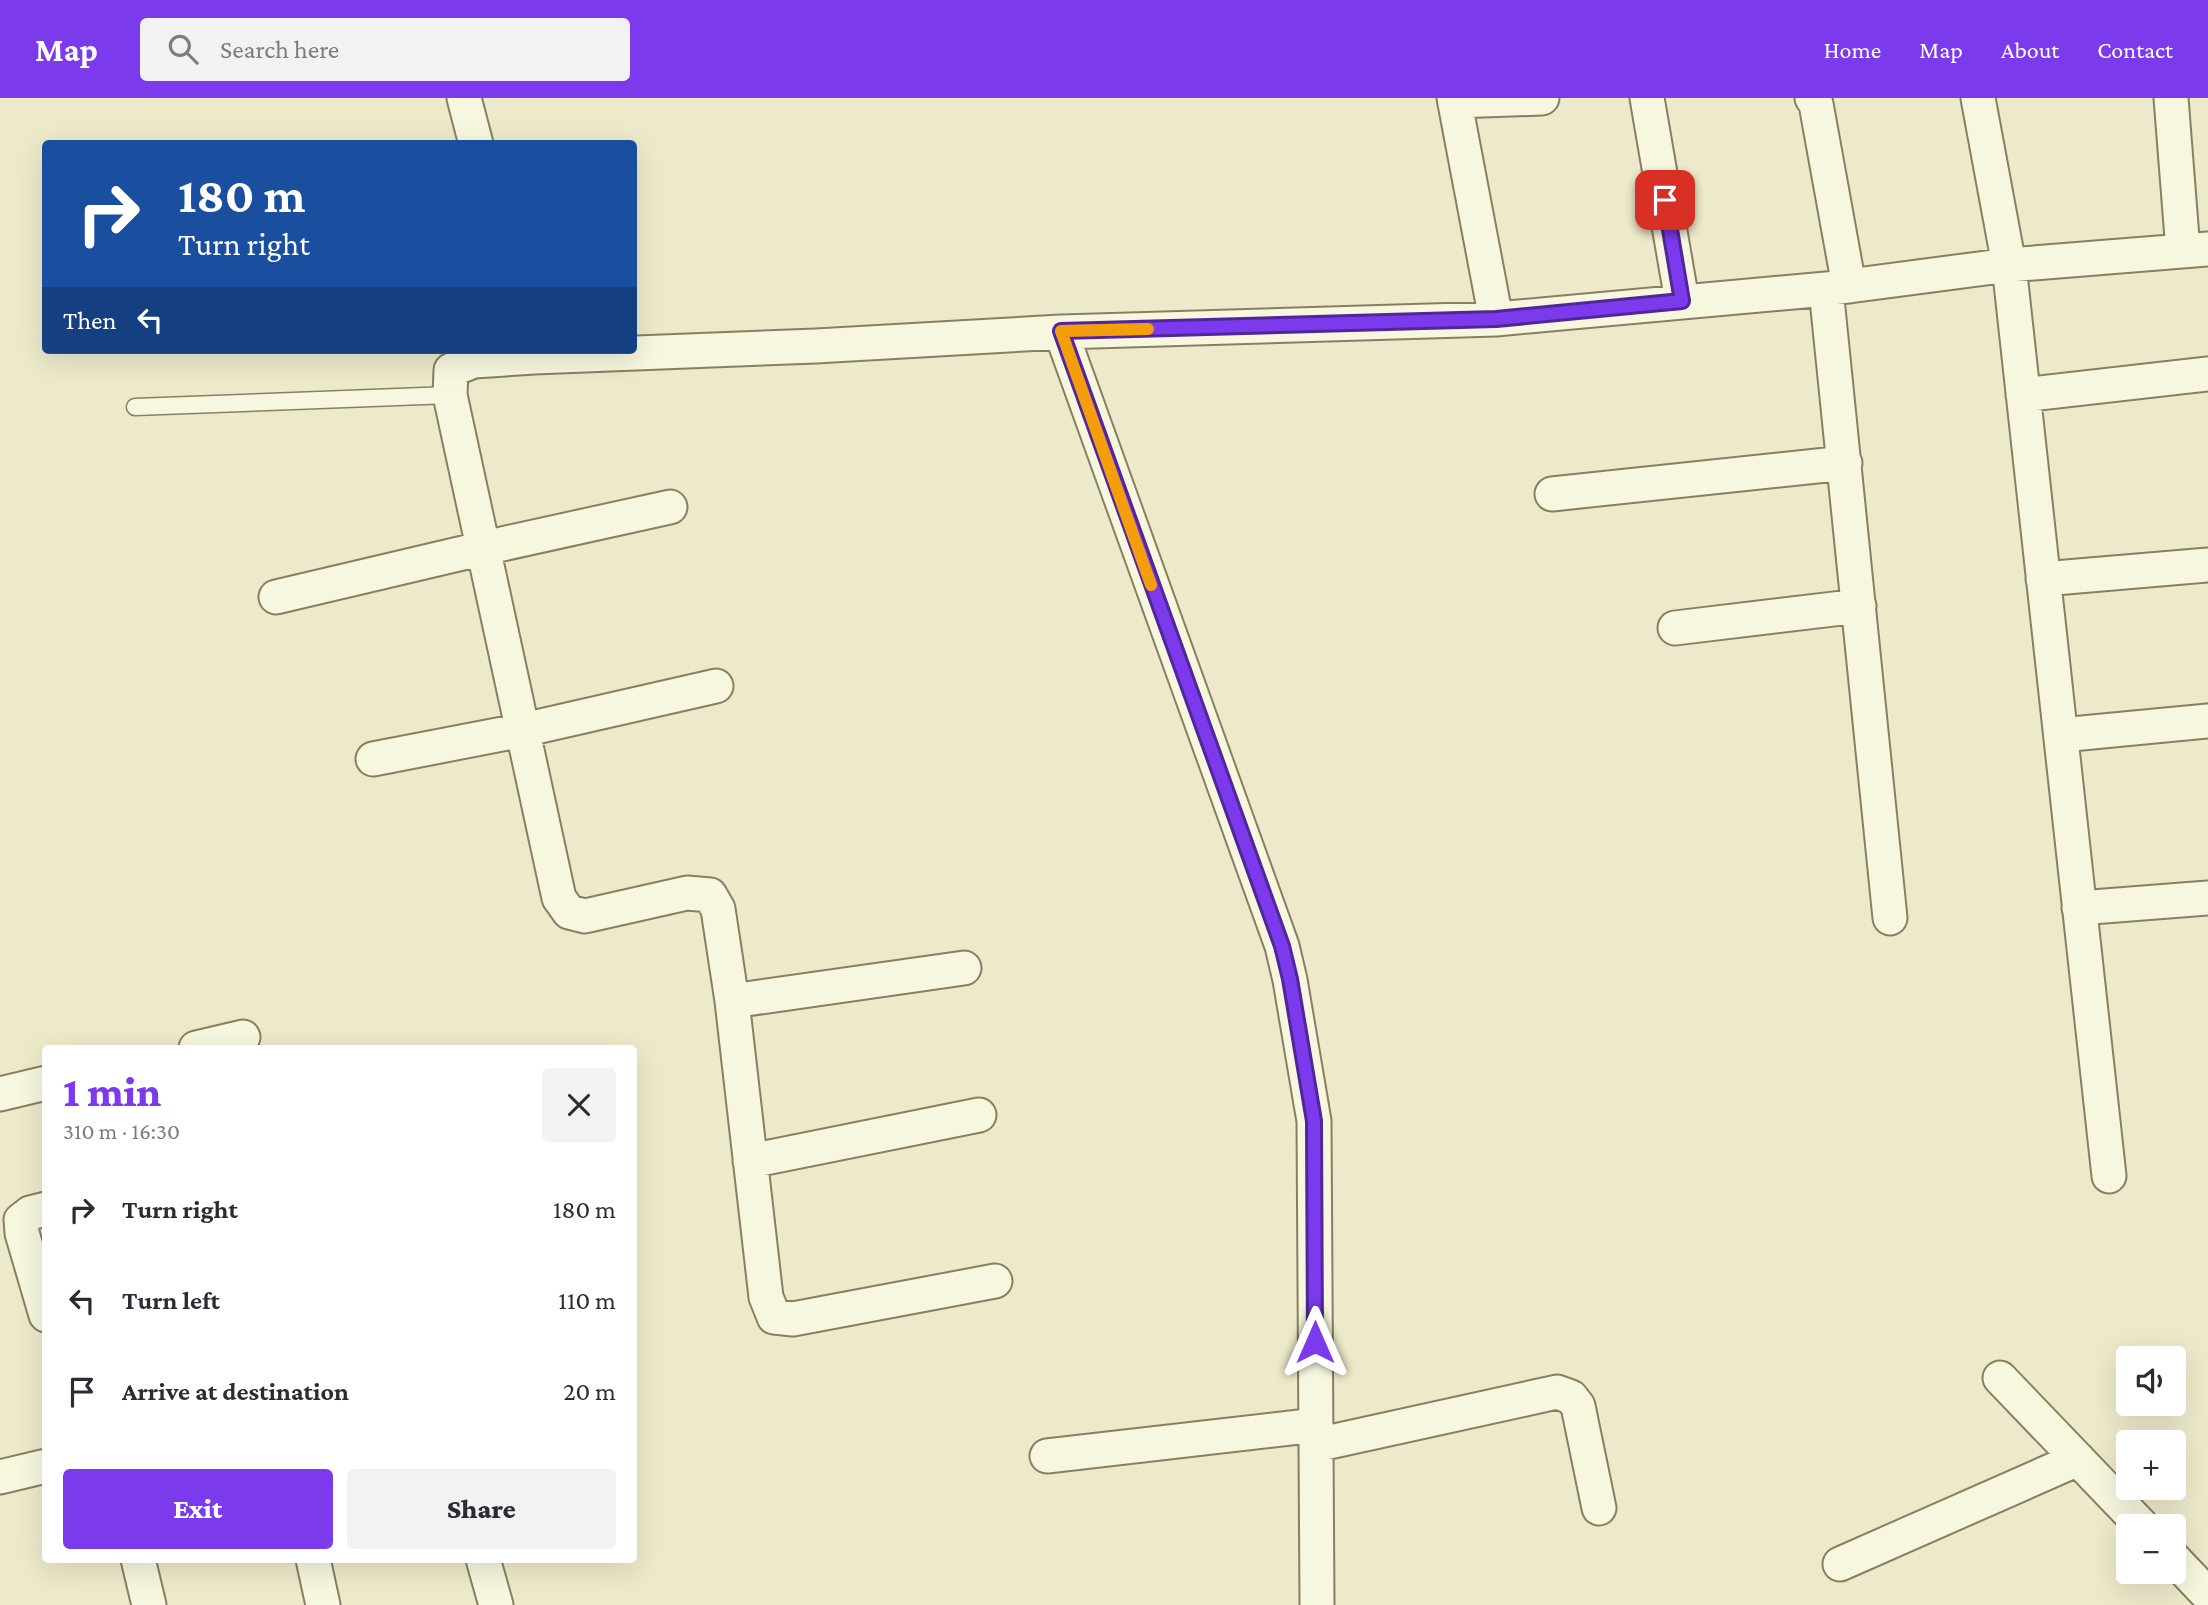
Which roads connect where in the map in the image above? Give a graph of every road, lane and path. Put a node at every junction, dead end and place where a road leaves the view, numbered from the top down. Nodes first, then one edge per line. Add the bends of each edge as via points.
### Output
1 (464, 98) edge
2 (1542, 98) edge
3 (1647, 98) edge
4 (1812, 98) edge
5 (1978, 98) edge
6 (2171, 98) edge
7 (1455, 99) edge
8 (475, 140) edge
9 (2195, 250) edge
10 (2009, 265) junction
11 (1838, 287) junction
12 (1682, 301) junction
13 (1496, 319) junction
14 (1061, 331) junction
15 (637, 351) edge
16 (533, 354) edge
17 (2208, 374) edge
18 (2023, 394) junction
19 (450, 396) junction
20 (135, 407) dead end
21 (1845, 463) junction
22 (1552, 494) dead end
23 (670, 508) dead end
24 (484, 548) junction
25 (2208, 565) edge
26 (2043, 579) junction
27 (276, 597) dead end
28 (1859, 606) junction
29 (1675, 628) dead end
30 (716, 686) dead end
31 (2208, 721) edge
32 (523, 730) junction
33 (2061, 735) junction
34 (373, 759) dead end
35 (2208, 898) edge
36 (2079, 908) junction
37 (1890, 918) dead end
38 (964, 968) dead end
39 (732, 1001) junction
40 (243, 1037) dead end
41 (209, 1045) edge
42 (42, 1084) edge
43 (0, 1094) edge
44 (979, 1115) dead end
45 (750, 1161) junction
46 (2109, 1175) dead end
47 (42, 1210) edge
48 (995, 1281) dead end
49 (42, 1301) edge
50 (2000, 1378) dead end
51 (1316, 1435) junction
52 (1047, 1456) dead end
53 (2078, 1459) junction
54 (42, 1467) edge
55 (0, 1477) edge
56 (1599, 1508) dead end
57 (2131, 1514) edge
58 (139, 1563) edge
59 (314, 1563) edge
60 (484, 1563) edge
61 (1840, 1564) dead end
62 (2186, 1572) edge
63 (2208, 1596) edge
64 (149, 1605) edge
65 (323, 1605) edge
66 (496, 1605) edge
67 (1317, 1605) edge
68 (2189, 1605) edge

1 - 8 street
2 - 7 street
3 - 12 street
4 - 11 street
5 - 10 street
6 - 9 street
7 - 13 street
9 - 10 street
10 - 11 street
10 - 18 street
11 - 12 street
11 - 21 street
12 - 13 street
13 - 14 street
14 - 15 street
14 - 51 street via 1290,979 1314,1121
16 - 19 street via 474,361 451,370
17 - 18 street
18 - 26 street
19 - 20 lane
19 - 24 street
21 - 22 street
21 - 28 street
23 - 24 street
24 - 27 street
24 - 32 street
25 - 26 street
26 - 33 street
28 - 29 street
28 - 37 street
30 - 32 street
31 - 33 street
32 - 34 street
32 - 39 street via 559,898 569,912 585,916 687,892 710,895 718,909
33 - 36 street
35 - 36 street
36 - 46 street
38 - 39 street
39 - 45 street
40 - 41 street
42 - 43 street
44 - 45 street
45 - 48 street via 766,1297 774,1317 793,1319
47 - 49 street via 21,1220
50 - 53 street
51 - 52 street
51 - 56 street via 1557,1392 1571,1397 1578,1406
51 - 67 street
53 - 57 street
53 - 61 street
54 - 55 street
58 - 64 street
59 - 65 street
60 - 66 street
62 - 63 street
63 - 68 street

